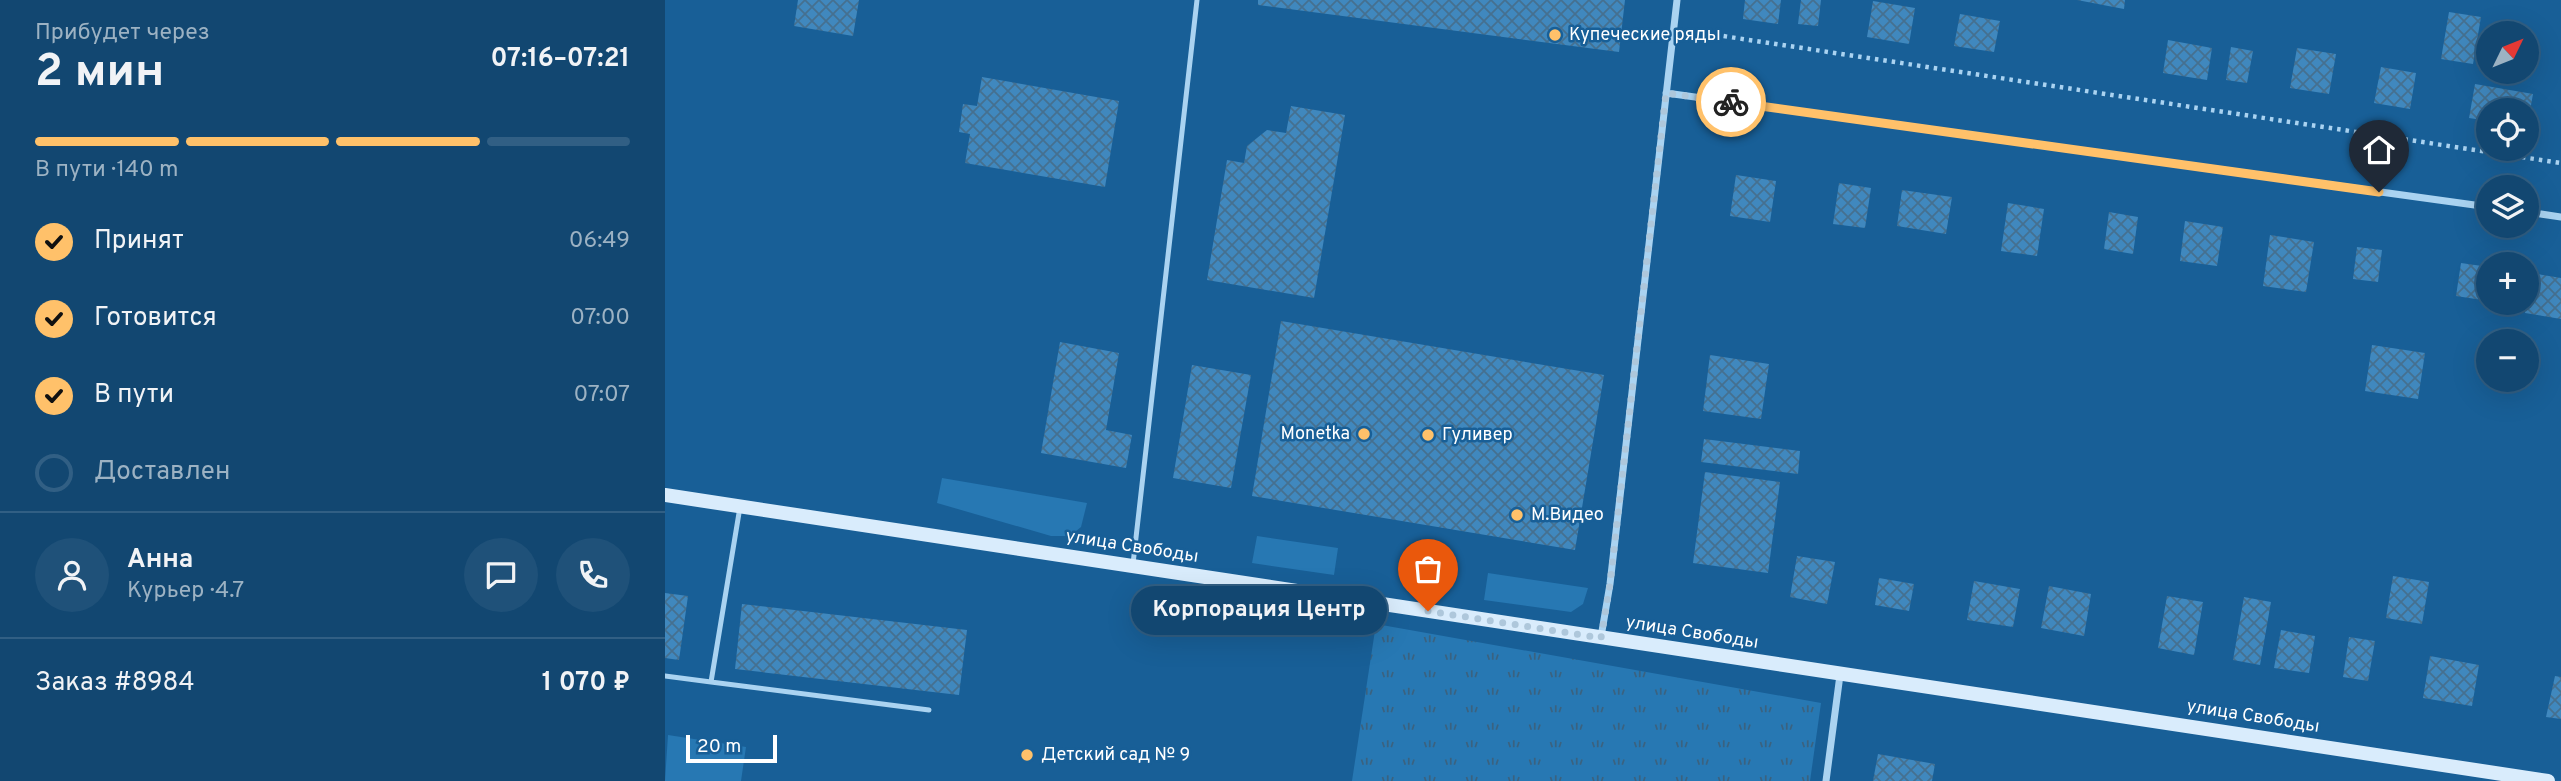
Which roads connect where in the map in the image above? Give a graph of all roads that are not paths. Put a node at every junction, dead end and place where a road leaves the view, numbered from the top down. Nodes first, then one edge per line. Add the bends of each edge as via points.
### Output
1 (1197, 0) edge
2 (1677, 0) edge
3 (1666, 93) junction
4 (2476, 205) edge
5 (2539, 214) edge
6 (2561, 217) edge
7 (665, 495) edge
8 (740, 507) junction
9 (1133, 566) junction
10 (1601, 638) junction
11 (1840, 675) junction
12 (665, 676) edge
13 (711, 682) junction
14 (929, 710) dead end
15 (1826, 781) edge
16 (2548, 781) edge

1 - 9 lane
2 - 3 street
3 - 4 street
3 - 10 street
5 - 6 street
7 - 8 street, улица Свободы
8 - 9 street, улица Свободы
8 - 13 lane
9 - 10 street, улица Свободы
10 - 11 street, улица Свободы
11 - 15 street
11 - 16 street, улица Свободы
12 - 13 lane
13 - 14 lane

